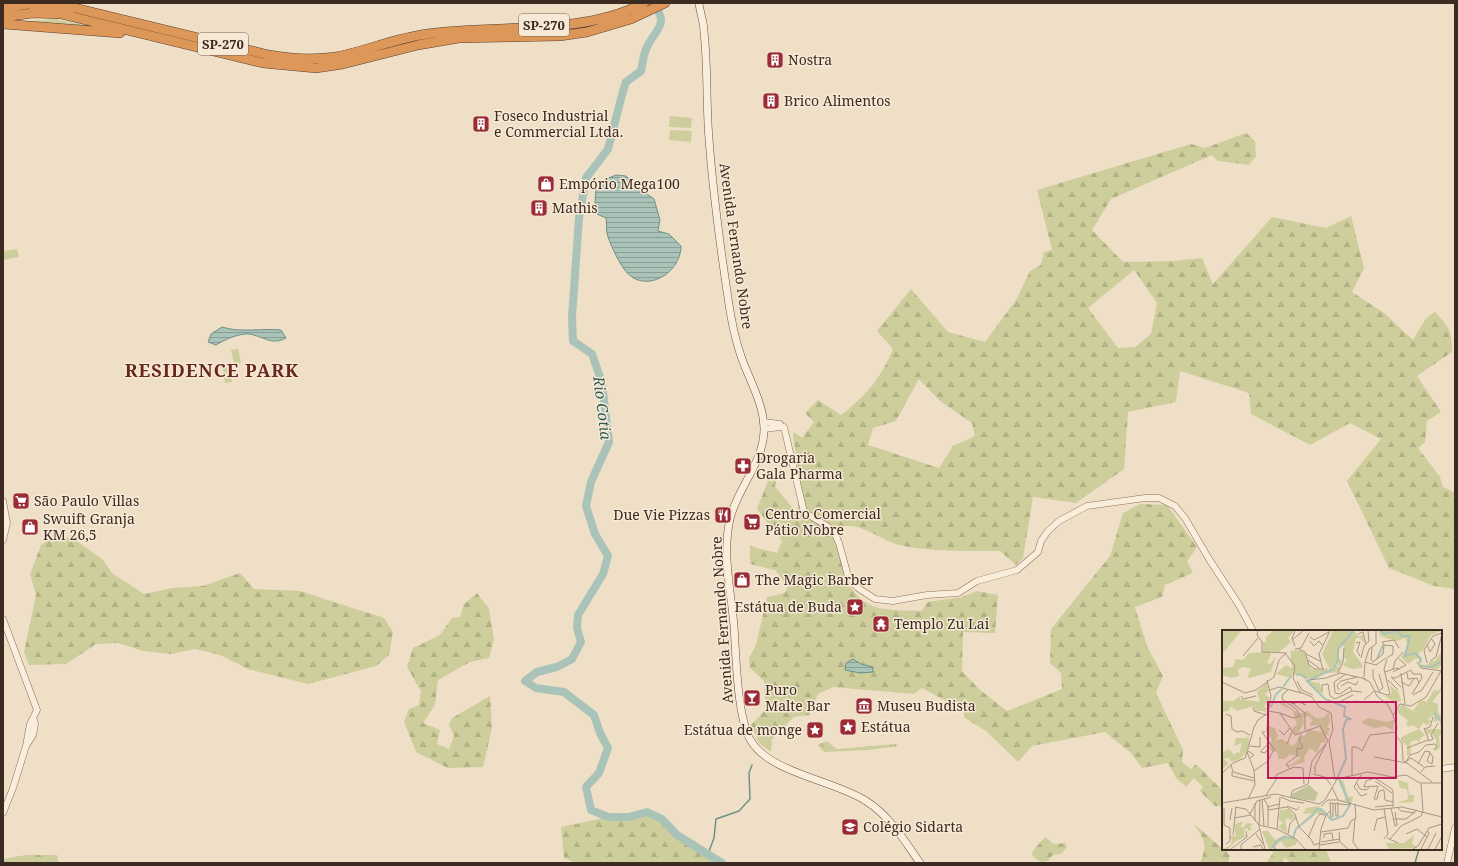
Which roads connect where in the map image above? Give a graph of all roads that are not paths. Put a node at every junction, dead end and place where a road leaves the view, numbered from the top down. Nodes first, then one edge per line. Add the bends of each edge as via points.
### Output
1 (17, 3) edge
2 (77, 3) edge
3 (664, 3) edge
4 (643, 4) edge
5 (698, 4) edge
6 (3, 8) edge
7 (3, 17) edge
8 (131, 21) junction
9 (3, 24) edge
10 (151, 36) junction
11 (763, 425) junction
12 (3, 501) edge
13 (3, 540) edge
14 (3, 619) edge
15 (1252, 630) edge
16 (1455, 767) edge
17 (1442, 770) edge
18 (3, 813) edge
19 (1455, 828) edge
20 (920, 863) edge
21 (1447, 863) edge

1 - 6 highway
2 - 8 highway
3 - 10 highway, SP-270 via 617,25 587,32 560,36 459,38 418,45 337,66 316,68 263,63
4 - 8 highway, SP-270 via 588,22 425,34 336,56 302,59 264,54
5 - 11 main road, Avenida Fernando Nobre via 705,33 709,141 727,297 734,335 758,401
6 - 8 highway, SP-270 via 28,4 58,5
7 - 10 highway, SP-270 via 32,13 61,14
9 - 10 highway
11 - 15 street via 781,426 804,512 834,532 852,581 866,595 875,599 893,600 958,593 977,581 1016,570 1038,552 1041,541 1048,531 1075,512 1088,506 1159,498 1175,506 1185,518
11 - 20 main road, Avenida Fernando Nobre via 762,443 752,473 730,518 728,539 738,674 745,726 751,742 768,757 853,794 878,809
12 - 13 street via 7,523
14 - 18 street via 38,710 34,730
16 - 17 street
19 - 21 street

